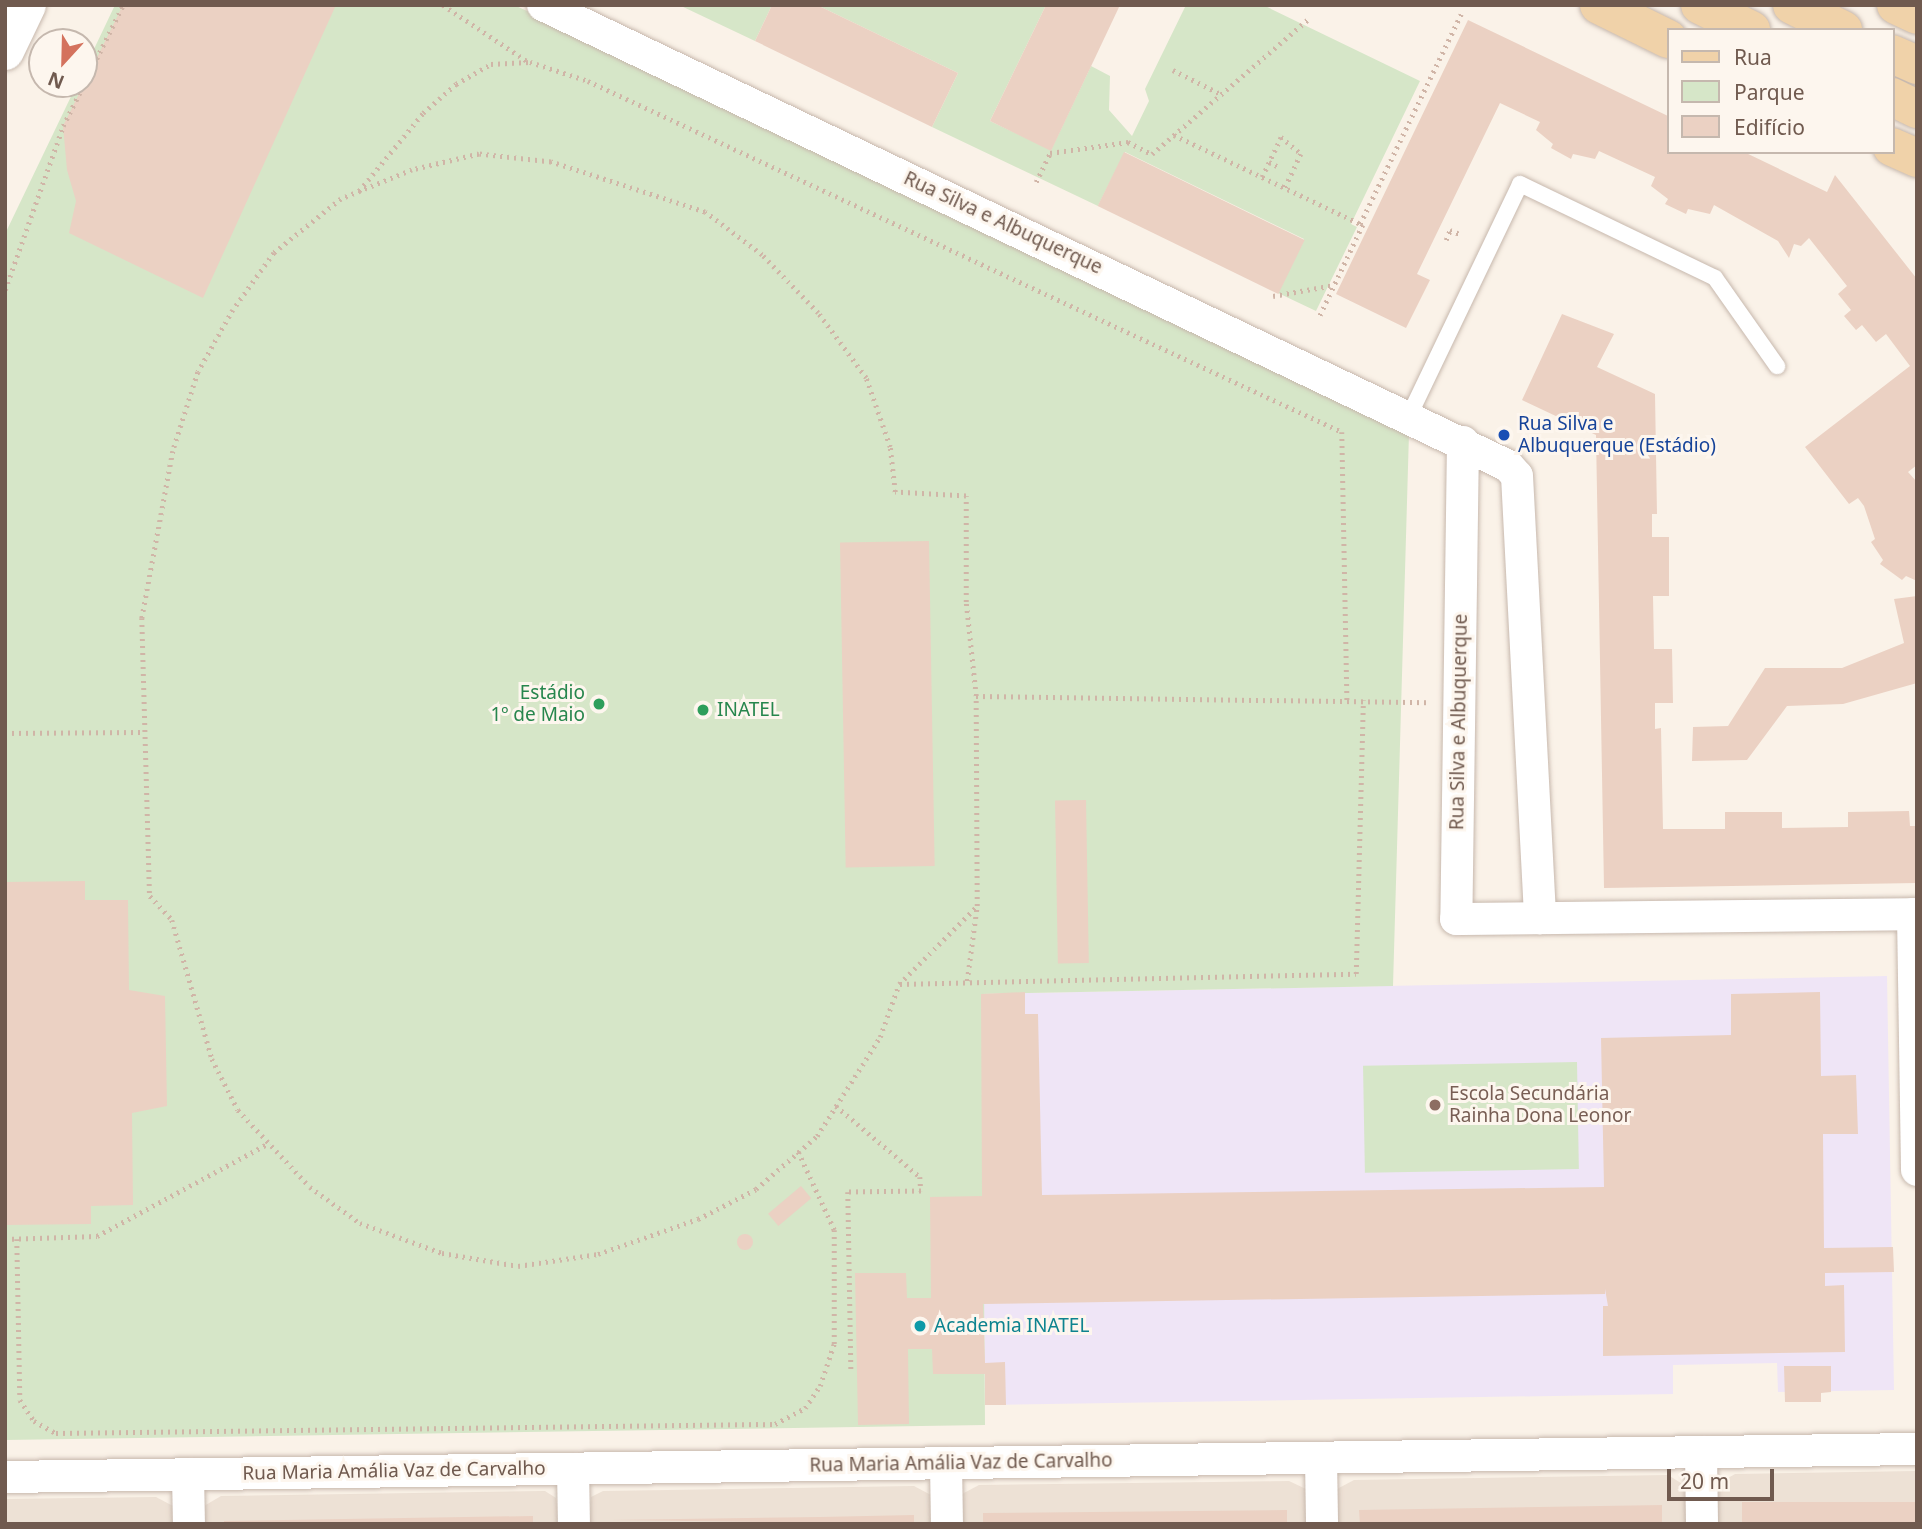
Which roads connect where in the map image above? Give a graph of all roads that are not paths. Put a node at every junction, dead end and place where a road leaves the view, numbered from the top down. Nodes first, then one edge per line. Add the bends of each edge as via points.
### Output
1 (27, 5) edge
2 (543, 5) edge
3 (1599, 5) edge
4 (1700, 5) edge
5 (1792, 5) edge
6 (1896, 5) edge
7 (1917, 15) edge
8 (1747, 28) edge
9 (1839, 28) edge
10 (1666, 38) edge
11 (5, 51) edge
12 (1894, 55) edge
13 (1917, 65) edge
14 (1894, 98) edge
15 (1917, 109) edge
16 (1894, 147) edge
17 (1917, 158) edge
18 (1777, 366) dead end
19 (1409, 416) junction
20 (1463, 442) junction
21 (1915, 914) edge
22 (1540, 918) junction
23 (1917, 1170) edge
24 (1917, 1449) edge
25 (1701, 1452) junction
26 (1321, 1458) junction
27 (946, 1463) junction
28 (573, 1469) junction
29 (188, 1474) junction
30 (5, 1477) edge
31 (189, 1524) edge
32 (574, 1524) edge
33 (947, 1524) edge
34 (1322, 1524) edge
35 (1702, 1524) edge

1 - 11 street
2 - 19 street, Rua Silva e Albuquerque
3 - 10 main road
4 - 8 main road
5 - 9 main road
6 - 7 main road
12 - 13 main road
14 - 15 main road
16 - 17 main road
18 - 19 lane via 1715,278 1520,184
19 - 20 street, Rua Silva e Albuquerque
20 - 22 street, Rua Silva e Albuquerque via 1517,476
20 - 22 street, Rua Silva e Albuquerque via 1456,919
21 - 22 street, Rua Silva e Albuquerque
21 - 23 street
24 - 25 street, Rua Maria Amália Vaz de Carvalho
25 - 26 street, Rua Maria Amália Vaz de Carvalho
25 - 35 street
26 - 27 street, Rua Maria Amália Vaz de Carvalho
26 - 34 street
27 - 28 street, Rua Maria Amália Vaz de Carvalho
27 - 33 street
28 - 29 street, Rua Maria Amália Vaz de Carvalho
28 - 32 street
29 - 30 street, Rua Maria Amália Vaz de Carvalho
29 - 31 street

